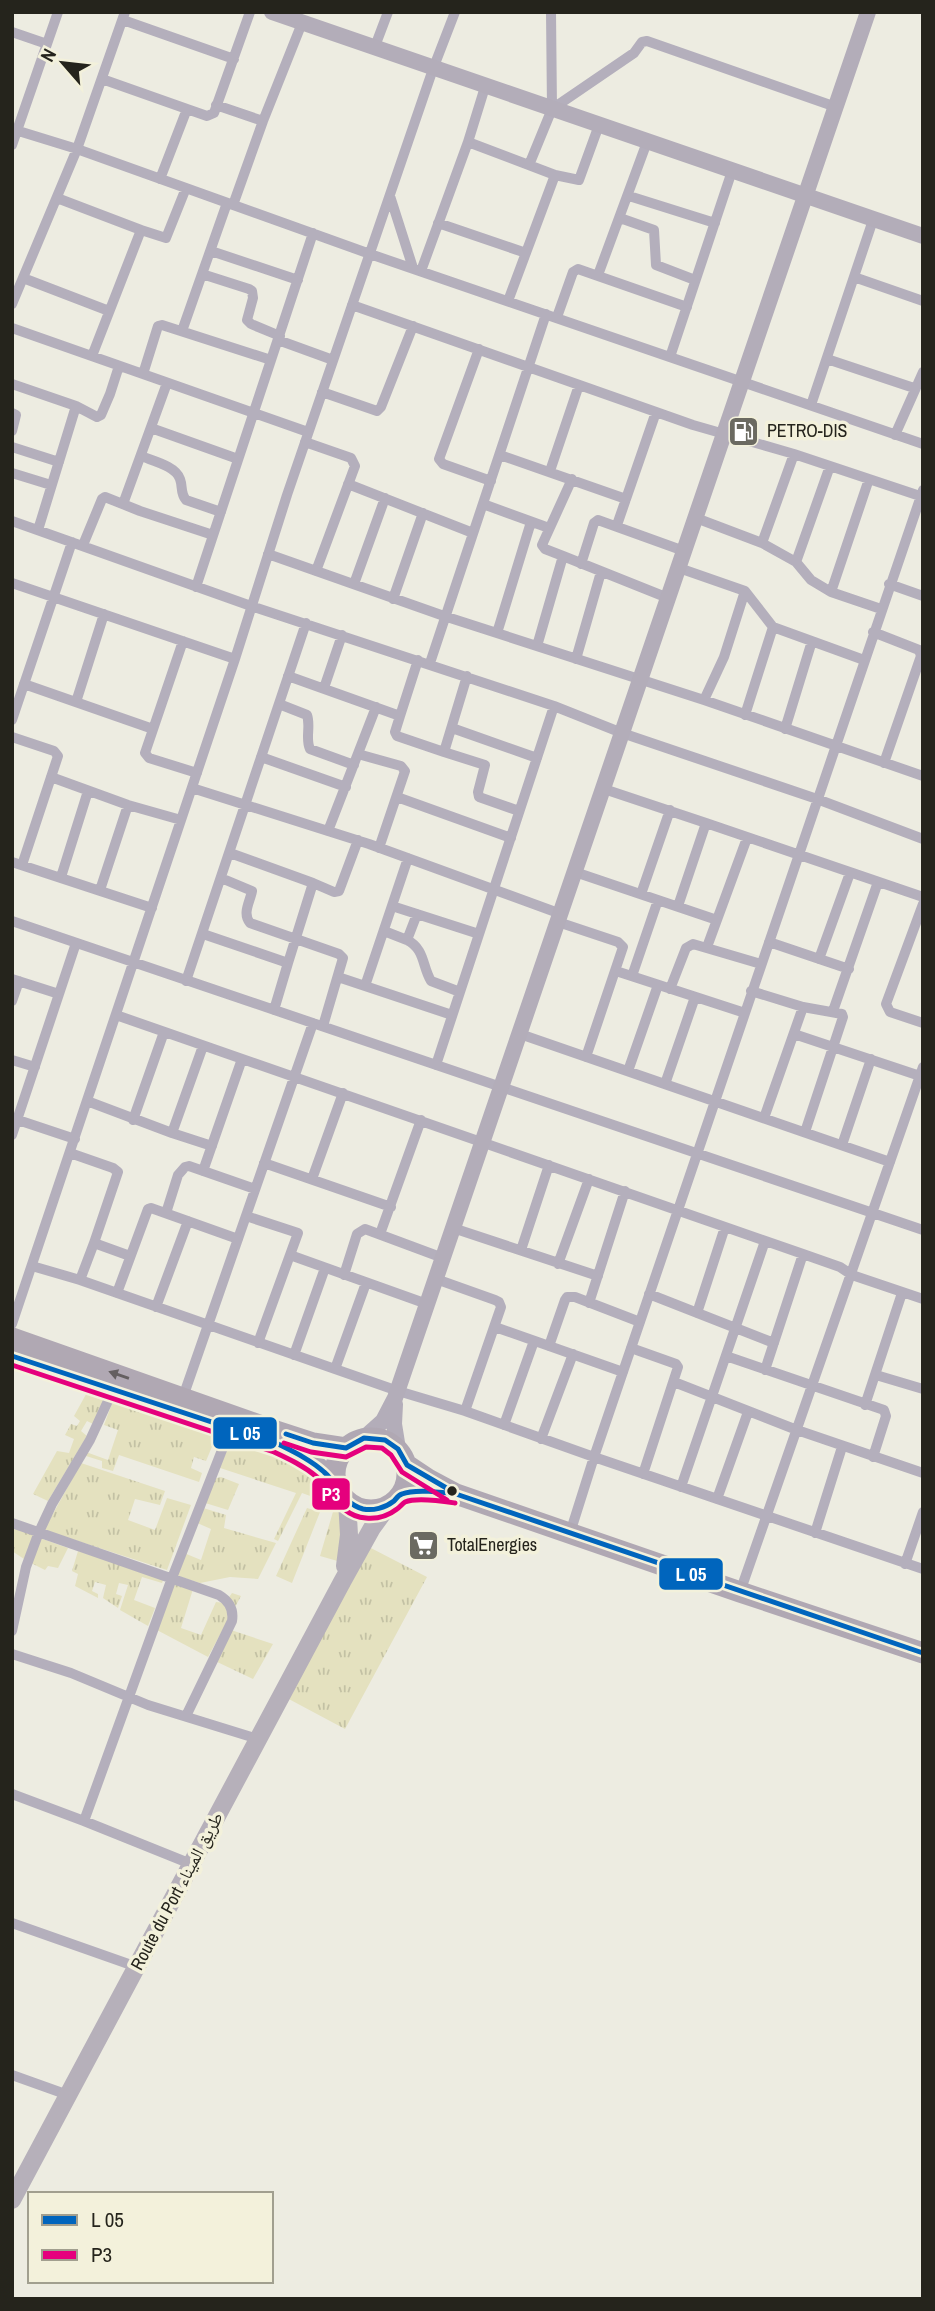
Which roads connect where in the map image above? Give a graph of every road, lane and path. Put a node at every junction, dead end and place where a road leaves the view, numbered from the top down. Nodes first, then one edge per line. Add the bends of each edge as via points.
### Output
1 (58, 12) edge
2 (250, 12) edge
3 (272, 12) edge
4 (388, 12) edge
5 (455, 12) edge
6 (551, 12) edge
7 (868, 12) edge
8 (124, 16) edge
9 (302, 23) junction
10 (12, 33) edge
11 (47, 44) junction
12 (374, 48) junction
13 (234, 59) junction
14 (433, 69) junction
15 (102, 79) junction
16 (485, 87) junction
17 (216, 105) junction
18 (836, 107) junction
19 (187, 109) junction
20 (552, 109) junction
21 (262, 121) junction
22 (599, 125) junction
23 (15, 130) edge
24 (468, 142) junction
25 (647, 142) junction
26 (12, 145) edge
27 (77, 149) junction
28 (529, 165) junction
29 (732, 171) junction
30 (555, 174) junction
31 (160, 179) junction
32 (186, 188) junction
33 (390, 196) junction
34 (629, 196) junction
35 (805, 197) junction
36 (57, 198) junction
37 (230, 204) junction
38 (620, 218) junction
39 (873, 220) junction
40 (438, 223) junction
41 (715, 223) junction
42 (141, 230) junction
43 (313, 233) junction
44 (923, 236) edge
45 (211, 251) junction
46 (526, 253) junction
47 (370, 254) junction
48 (417, 270) junction
49 (202, 274) junction
50 (598, 275) junction
51 (854, 277) junction
52 (23, 278) junction
53 (298, 280) junction
54 (695, 280) junction
55 (508, 301) junction
56 (923, 301) edge
57 (12, 304) edge
58 (352, 305) junction
59 (687, 306) junction
60 (109, 310) junction
61 (552, 316) junction
62 (413, 326) junction
63 (12, 328) edge
64 (182, 331) junction
65 (279, 338) junction
66 (479, 349) junction
67 (92, 356) junction
68 (670, 357) junction
69 (827, 359) junction
70 (271, 360) junction
71 (333, 360) junction
72 (119, 366) junction
73 (529, 367) junction
74 (923, 372) edge
75 (143, 374) junction
76 (743, 381) junction
77 (167, 383) junction
78 (12, 384) edge
79 (579, 385) junction
80 (914, 388) junction
81 (322, 392) junction
82 (811, 405) junction
83 (76, 406) junction
84 (255, 412) junction
85 (656, 412) junction
86 (12, 413) edge
87 (151, 428) junction
88 (12, 431) edge
89 (724, 434) junction
90 (895, 435) junction
91 (307, 437) junction
92 (923, 444) edge
93 (12, 447) edge
94 (794, 454) junction
95 (500, 455) junction
96 (141, 456) junction
97 (238, 458) junction
98 (59, 462) junction
99 (830, 466) junction
100 (550, 471) junction
101 (12, 473) edge
102 (572, 479) junction
103 (869, 480) junction
104 (491, 481) junction
105 (348, 484) junction
106 (51, 485) junction
107 (922, 494) edge
108 (385, 498) junction
109 (626, 499) junction
110 (123, 504) junction
111 (483, 505) junction
112 (221, 512) junction
113 (423, 513) junction
114 (696, 518) junction
115 (12, 521) edge
116 (531, 522) junction
117 (617, 525) junction
118 (549, 528) junction
119 (38, 530) junction
120 (472, 533) junction
121 (213, 535) junction
122 (762, 543) junction
123 (78, 544) junction
124 (684, 551) junction
125 (268, 554) junction
126 (563, 556) junction
127 (796, 562) junction
128 (581, 564) junction
129 (678, 568) junction
130 (316, 571) junction
131 (601, 572) junction
132 (12, 583) edge
133 (354, 584) junction
134 (889, 584) junction
135 (196, 587) junction
136 (745, 591) junction
137 (831, 592) junction
138 (923, 596) edge
139 (54, 597) junction
140 (393, 598) junction
141 (668, 598) junction
142 (251, 606) junction
143 (881, 609) junction
144 (104, 614) junction
145 (444, 616) junction
146 (306, 623) junction
147 (773, 627) junction
148 (873, 632) junction
149 (498, 633) junction
150 (342, 635) junction
151 (183, 641) junction
152 (812, 641) junction
153 (537, 646) junction
154 (235, 659) junction
155 (576, 659) junction
156 (864, 660) junction
157 (424, 661) junction
158 (288, 676) junction
159 (467, 676) junction
160 (640, 680) junction
161 (918, 680) edge
162 (24, 684) junction
163 (324, 688) junction
164 (704, 700) junction
165 (76, 702) junction
166 (279, 704) junction
167 (555, 706) junction
168 (376, 707) junction
169 (13, 712) edge
170 (745, 715) junction
171 (400, 716) junction
172 (153, 729) junction
173 (452, 729) junction
174 (785, 729) junction
175 (622, 733) junction
176 (12, 737) edge
177 (836, 746) junction
178 (444, 752) junction
179 (261, 757) junction
180 (537, 758) junction
181 (356, 760) junction
182 (884, 763) junction
183 (197, 774) junction
184 (923, 775) edge
185 (51, 777) junction
186 (346, 786) junction
187 (192, 788) junction
188 (604, 789) junction
189 (88, 791) junction
190 (397, 797) junction
191 (817, 799) junction
192 (246, 804) junction
193 (128, 805) junction
194 (670, 810) junction
195 (519, 811) junction
196 (181, 820) junction
197 (706, 823) junction
198 (328, 831) junction
199 (510, 838) junction
200 (747, 838) junction
201 (923, 839) edge
202 (358, 840) junction
203 (379, 848) junction
204 (230, 853) junction
205 (798, 854) junction
206 (408, 858) junction
207 (17, 863) edge
208 (575, 872) junction
209 (850, 873) junction
210 (61, 877) junction
211 (221, 878) junction
212 (313, 883) junction
213 (878, 883) junction
214 (100, 890) junction
215 (493, 891) junction
216 (641, 894) junction
217 (923, 897) edge
218 (659, 900) junction
219 (923, 904) edge
220 (392, 906) junction
221 (678, 906) junction
222 (152, 908) junction
223 (417, 914) junction
224 (559, 918) junction
225 (717, 920) junction
226 (12, 921) edge
227 (384, 931) junction
228 (202, 934) junction
229 (479, 934) junction
230 (295, 940) junction
231 (407, 940) junction
232 (769, 942) junction
233 (76, 943) junction
234 (707, 947) junction
235 (819, 959) junction
236 (134, 962) junction
237 (288, 963) junction
238 (761, 964) junction
239 (849, 969) junction
240 (616, 971) junction
241 (632, 976) junction
242 (338, 977) junction
243 (15, 980) edge
244 (187, 981) junction
245 (658, 985) junction
246 (365, 986) junction
247 (670, 989) junction
248 (751, 991) junction
249 (460, 992) junction
250 (59, 993) junction
251 (695, 997) junction
252 (12, 1001) edge
253 (803, 1007) junction
254 (274, 1010) junction
255 (833, 1012) junction
256 (745, 1013) junction
257 (116, 1015) junction
258 (452, 1015) junction
259 (923, 1023) edge
260 (318, 1024) junction
261 (164, 1032) junction
262 (520, 1034) junction
263 (794, 1034) junction
264 (203, 1046) junction
265 (834, 1046) junction
266 (586, 1057) junction
267 (242, 1059) junction
268 (871, 1059) junction
269 (12, 1060) edge
270 (436, 1065) junction
271 (35, 1067) junction
272 (628, 1071) junction
273 (921, 1071) edge
274 (295, 1077) junction
275 (665, 1084) junction
276 (502, 1087) junction
277 (343, 1094) junction
278 (88, 1101) junction
279 (715, 1101) junction
280 (764, 1118) junction
281 (15, 1119) edge
282 (133, 1120) junction
283 (421, 1121) junction
284 (805, 1132) junction
285 (172, 1133) junction
286 (12, 1135) edge
287 (75, 1139) junction
288 (483, 1142) junction
289 (842, 1145) junction
290 (212, 1146) junction
291 (70, 1153) junction
292 (697, 1153) junction
293 (890, 1162) junction
294 (264, 1163) junction
295 (549, 1165) junction
296 (203, 1171) junction
297 (589, 1179) junction
298 (312, 1180) junction
299 (255, 1189) junction
300 (625, 1191) junction
301 (391, 1207) junction
302 (678, 1210) junction
303 (873, 1212) junction
304 (166, 1213) junction
305 (246, 1216) junction
306 (188, 1221) junction
307 (725, 1227) junction
308 (453, 1228) junction
309 (923, 1230) edge
310 (380, 1234) junction
311 (238, 1239) junction
312 (765, 1241) junction
313 (94, 1243) junction
314 (521, 1250) junction
315 (803, 1254) junction
316 (290, 1255) junction
317 (130, 1256) junction
318 (443, 1258) junction
319 (558, 1264) junction
320 (32, 1266) junction
321 (325, 1268) junction
322 (344, 1275) junction
323 (852, 1275) junction
324 (598, 1276) junction
325 (436, 1279) junction
326 (80, 1280) junction
327 (366, 1283) junction
328 (117, 1293) junction
329 (902, 1293) junction
330 (649, 1294) junction
331 (923, 1299) edge
332 (589, 1303) junction
333 (427, 1304) junction
334 (156, 1307) junction
335 (697, 1313) junction
336 (640, 1322) junction
337 (12, 1324) edge
338 (207, 1325) junction
339 (495, 1327) junction
340 (735, 1327) junction
341 (12, 1338) edge
342 (534, 1341) junction
343 (774, 1342) junction
344 (258, 1343) junction
345 (550, 1346) junction
346 (632, 1348) junction
347 (573, 1354) junction
348 (295, 1355) junction
349 (12, 1356) edge
350 (726, 1356) junction
351 (335, 1369) junction
352 (765, 1370) junction
353 (623, 1372) junction
354 (876, 1375) junction
355 (674, 1382) junction
356 (812, 1387) junction
357 (113, 1390) junction
358 (923, 1390) edge
359 (396, 1395) junction
360 (183, 1397) junction
361 (712, 1397) junction
362 (865, 1405) junction
363 (465, 1411) junction
364 (748, 1412) junction
365 (504, 1425) junction
366 (231, 1427) junction
367 (797, 1430) junction
368 (541, 1439) junction
369 (355, 1443) junction
370 (842, 1447) junction
371 (402, 1457) junction
372 (594, 1457) junction
373 (873, 1457) junction
374 (643, 1474) junction
375 (923, 1474) edge
376 (681, 1487) junction
377 (342, 1491) junction
378 (456, 1494) junction
379 (718, 1499) junction
380 (395, 1500) junction
381 (923, 1512) edge
382 (767, 1516) junction
383 (12, 1523) edge
384 (39, 1532) junction
385 (570, 1533) junction
386 (815, 1533) junction
387 (905, 1563) junction
388 (923, 1569) edge
389 (172, 1578) junction
390 (342, 1582) junction
391 (740, 1592) junction
392 (12, 1631) edge
393 (923, 1653) edge
394 (12, 1654) edge
395 (128, 1698) junction
396 (186, 1716) junction
397 (257, 1739) junction
398 (12, 1794) edge
399 (85, 1821) junction
400 (191, 1864) junction
401 (12, 1923) edge
402 (136, 1967) junction
403 (12, 2075) edge
404 (68, 2095) junction
405 (12, 2200) edge

1 - 11 street
2 - 13 street
3 - 9 street
4 - 12 street
5 - 14 street
6 - 20 street
7 - 18 street
8 - 13 street
8 - 15 street
9 - 12 street
9 - 21 street
10 - 11 street
11 - 23 street
12 - 14 street
13 - 17 street
14 - 16 street
14 - 33 street
15 - 19 street
15 - 27 street
16 - 20 street
16 - 24 street
17 - 19 street via 211,116
17 - 21 street
18 - 20 street via 647,41
18 - 35 street
19 - 31 street
20 - 22 street
20 - 28 street
21 - 37 street
22 - 25 street
22 - 30 street via 579,180
23 - 26 street
23 - 27 street
24 - 28 street
24 - 40 street
25 - 29 street
25 - 34 street
27 - 31 street
27 - 36 street
28 - 30 street
29 - 35 street
29 - 41 street
30 - 46 street
31 - 32 street
32 - 37 street
32 - 42 street via 166,238
33 - 47 street
33 - 48 street
34 - 38 street
34 - 41 street
35 - 39 street
35 - 76 street
36 - 42 street
36 - 52 street
37 - 43 street
37 - 45 street
38 - 50 street
38 - 54 street via 654,230 656,265
39 - 44 street
39 - 51 street
40 - 46 street
40 - 48 street
41 - 54 street
42 - 60 street
43 - 47 street
43 - 53 street
45 - 49 street
45 - 53 street
46 - 55 street
47 - 48 street
47 - 58 street
48 - 55 street
49 - 64 street
49 - 65 street via 252,291 247,320
50 - 59 street
50 - 61 street via 574,270
51 - 56 street
51 - 69 street
52 - 57 street
52 - 60 street
53 - 65 street
54 - 59 street
55 - 61 street
58 - 62 street
58 - 71 street
59 - 68 street
60 - 67 street
61 - 68 street
61 - 73 street
62 - 66 street
62 - 81 street via 377,411
63 - 67 street
64 - 70 street
64 - 75 street via 158,326
65 - 70 street
65 - 71 street
66 - 73 street
66 - 104 street via 439,459
67 - 72 street
68 - 76 street
69 - 80 street
69 - 82 street
70 - 84 street
71 - 81 street
72 - 75 street
72 - 83 street via 101,415 93,416
73 - 79 street
73 - 95 street
74 - 80 street
75 - 77 street
76 - 82 street
76 - 89 street
77 - 84 street
77 - 87 street
78 - 83 street
79 - 85 street
79 - 100 street
80 - 90 street
81 - 91 street
82 - 90 street
83 - 98 street
84 - 91 street
84 - 97 street
85 - 89 street
85 - 109 street
86 - 88 street via 16,420
87 - 96 street
87 - 97 street
89 - 94 street
89 - 114 street
90 - 92 street
91 - 105 street via 354,461
91 - 125 street
93 - 98 street
94 - 99 street
94 - 122 street
95 - 100 street
95 - 104 street
96 - 110 street
96 - 112 street via 180,475 186,500
97 - 112 street
98 - 106 street
99 - 103 street
99 - 127 street
100 - 102 street
101 - 106 street
102 - 109 street
102 - 118 street
103 - 107 street
103 - 137 street
104 - 111 street
105 - 108 street
105 - 130 street
106 - 119 street
107 - 134 street
108 - 113 street
108 - 133 street
109 - 117 street
110 - 121 street
110 - 123 street via 102,499
111 - 116 street
111 - 120 street
112 - 121 street
113 - 120 street
113 - 140 street
114 - 122 street
114 - 124 street
115 - 119 street
116 - 118 street
116 - 149 street
117 - 124 street
117 - 128 street via 596,521
118 - 126 street via 543,547
119 - 123 street
120 - 145 street
121 - 135 street
122 - 127 street
123 - 135 street
123 - 139 street
124 - 129 street
125 - 130 street
125 - 142 street
126 - 128 street
126 - 153 street
127 - 137 street via 811,580
128 - 131 street
129 - 136 street
129 - 141 street
130 - 133 street
131 - 141 street
131 - 155 street
132 - 139 street
133 - 140 street
134 - 138 street
134 - 143 street
135 - 142 street
136 - 147 street
136 - 164 street via 724,657
137 - 143 street
139 - 144 street
139 - 162 street
140 - 145 street
141 - 160 street
142 - 146 street
142 - 154 street
143 - 148 street
144 - 151 street
144 - 165 street
145 - 149 street
145 - 157 street
146 - 150 street
146 - 158 street
147 - 152 street
147 - 170 street
148 - 156 street
148 - 161 street via 919,650
149 - 153 street
150 - 157 street
150 - 163 street
151 - 154 street
151 - 172 street
152 - 156 street
152 - 174 street
153 - 155 street
154 - 183 street
155 - 160 street
156 - 177 street
157 - 159 street
157 - 171 street
158 - 163 street
158 - 166 street
159 - 167 street
159 - 173 street
160 - 164 street
160 - 175 street
161 - 182 street
162 - 165 street
162 - 169 street
163 - 168 street
164 - 170 street
165 - 172 street
166 - 179 street
166 - 181 street via 307,715 310,749
167 - 175 street
167 - 180 street
168 - 171 street
168 - 181 street
170 - 174 street
171 - 178 street via 397,736
172 - 183 street via 146,756
173 - 178 street
173 - 180 street
174 - 177 street
175 - 188 street
175 - 191 street
176 - 185 street via 56,752
177 - 182 street
177 - 191 street
178 - 195 street via 485,765 479,797
179 - 186 street
179 - 192 street
180 - 195 street
181 - 186 street
181 - 190 street via 401,766 405,771
182 - 184 street
183 - 187 street
185 - 189 street
185 - 207 street
186 - 198 street
187 - 192 street
187 - 196 street
188 - 194 street
188 - 208 street
189 - 193 street
189 - 210 street
190 - 199 street
190 - 203 street
191 - 201 street
191 - 205 street
192 - 198 street
192 - 204 street
193 - 196 street
193 - 214 street
194 - 197 street
194 - 216 street
195 - 199 street
196 - 222 street
197 - 200 street
197 - 221 street
198 - 202 street
199 - 215 street
200 - 205 street
200 - 225 street
202 - 203 street
202 - 212 street via 339,891
203 - 206 street
204 - 211 street
204 - 212 street
205 - 209 street
205 - 232 street
206 - 215 street
206 - 220 street
207 - 210 street
208 - 216 street
208 - 224 street
209 - 213 street
209 - 235 street
210 - 214 street
211 - 228 street
211 - 230 street via 252,891 246,911 250,923
212 - 230 street
213 - 217 street
213 - 239 street
214 - 222 street
215 - 224 street
215 - 229 street
216 - 218 street
218 - 221 street
218 - 241 street
219 - 259 street via 886,1003 890,1012
220 - 223 street
220 - 227 street
221 - 225 street
222 - 236 street
223 - 229 street
223 - 231 street
224 - 240 street via 622,944
224 - 262 street
225 - 234 street
226 - 233 street
227 - 231 street
227 - 246 street
228 - 237 street
228 - 244 street
229 - 249 street
230 - 237 street
230 - 242 street via 341,956
231 - 249 street via 422,954 431,981
232 - 235 street
232 - 238 street
233 - 236 street
233 - 250 street
234 - 238 street
234 - 247 street via 693,944 686,948
235 - 239 street
236 - 244 street
236 - 257 street
237 - 254 street
238 - 248 street
239 - 255 street
240 - 241 street
240 - 266 street
241 - 245 street
242 - 246 street
242 - 260 street
243 - 250 street
243 - 252 street
244 - 254 street
245 - 247 street
245 - 272 street
246 - 258 street
247 - 251 street
248 - 253 street
248 - 256 street
249 - 258 street
250 - 271 street
251 - 256 street
251 - 275 street
253 - 255 street
253 - 263 street
254 - 260 street
255 - 265 street via 843,1017
256 - 279 street
257 - 261 street
257 - 278 street
258 - 270 street
260 - 270 street
260 - 274 street
261 - 264 street
261 - 282 street
262 - 266 street
262 - 276 street
263 - 265 street
263 - 280 street
264 - 267 street
264 - 285 street
265 - 268 street
265 - 284 street
266 - 272 street
267 - 274 street
267 - 290 street
268 - 273 street
268 - 289 street
269 - 271 street
270 - 276 street
271 - 281 street
272 - 275 street
273 - 293 street
274 - 277 street
274 - 294 street
275 - 279 street
276 - 288 street
276 - 292 street
277 - 283 street
277 - 298 street
278 - 282 street
278 - 287 street
279 - 280 street
279 - 292 street
280 - 284 street
281 - 286 street
281 - 287 street
282 - 285 street
283 - 288 street
283 - 301 street
284 - 289 street
285 - 290 street
287 - 291 street
288 - 295 street
288 - 308 street
289 - 293 street
290 - 296 street
291 - 313 street via 118,1172
291 - 320 street
292 - 302 street
292 - 303 street
293 - 303 street
294 - 298 street
294 - 299 street
295 - 297 street
295 - 314 street
296 - 299 street
296 - 304 street via 189,1166 181,1169
297 - 300 street
297 - 319 street
298 - 301 street
299 - 305 street
300 - 302 street
300 - 324 street
301 - 310 street
302 - 307 street
302 - 330 street
303 - 309 street
303 - 323 street
304 - 306 street
304 - 317 street via 148,1209
305 - 311 street
305 - 316 street via 298,1233
306 - 311 street
306 - 334 street
307 - 312 street
307 - 335 street
308 - 314 street
308 - 318 street
310 - 318 street
310 - 322 street via 360,1231
311 - 338 street
312 - 315 street
312 - 340 street
313 - 317 street
313 - 326 street
314 - 319 street
315 - 323 street
315 - 343 street
316 - 321 street
316 - 344 street
317 - 328 street
318 - 325 street
319 - 324 street
320 - 326 street
320 - 337 street
321 - 322 street
321 - 348 street
322 - 327 street
323 - 329 street
323 - 356 street
324 - 332 street
325 - 333 street
325 - 339 street via 499,1302
326 - 328 street
327 - 333 street
327 - 351 street
328 - 334 street
329 - 331 street
329 - 354 street
330 - 335 street
330 - 336 street
332 - 336 street
332 - 345 street via 565,1300
333 - 359 street
334 - 338 street
335 - 340 street
336 - 346 street
338 - 344 street
338 - 360 street
339 - 342 street
339 - 363 street
340 - 343 street
340 - 350 street
360 -> 341 highway
342 - 345 street
342 - 365 street
343 - 352 street
344 - 348 street
345 - 347 street
346 - 353 street
346 - 355 street via 676,1364
347 - 353 street
347 - 368 street
348 - 351 street
349 - 357 highway
350 - 352 street
350 - 361 street
351 - 359 street
352 - 356 street
353 - 372 street
354 - 358 street
354 - 362 street
355 - 361 street
355 - 374 street
356 - 362 street
356 - 367 street
357 - 366 highway
357 - 384 street
359 - 363 street
359 - 369 street via 383,1421
359 - 371 street via 394,1424
360 - 369 highway via 304,1440
361 - 364 street
361 - 376 street
362 - 373 street via 887,1413
363 - 365 street
364 - 367 street
364 - 379 street
365 - 368 street
366 - 377 highway via 295,1452 320,1468
366 - 389 street
367 - 370 street
367 - 382 street
368 - 372 street
369 - 371 highway via 380,1438
369 - 377 highway via 338,1461
370 - 373 street
370 - 386 street
371 - 378 highway
371 - 380 highway via 407,1480
372 - 374 street
372 - 385 street
373 - 375 street
374 - 376 street
376 - 379 street
377 - 380 highway via 366,1510
377 - 390 main road, Route du Port طريق الميناء via 349,1548
378 - 380 highway via 436,1491
378 - 385 highway
379 - 382 street
380 - 390 main road, Route du Port طريق الميناء via 372,1528
381 - 387 street
382 - 386 street
382 - 391 street
383 - 384 street
384 - 389 street
384 - 392 street
385 - 391 highway
386 - 387 street
387 - 388 street
389 - 395 street
389 - 396 street via 224,1598 233,1614
390 - 397 main road, Route du Port طريق الميناء
391 - 393 highway
394 - 395 street
395 - 396 street
395 - 399 street
396 - 397 street
397 - 400 main road, Route du Port طريق الميناء
398 - 399 street
399 - 400 street
400 - 402 main road, Route du Port طريق الميناء
401 - 402 street
402 - 404 main road, Route du Port طريق الميناء
403 - 404 street
404 - 405 main road, Route du Port طريق الميناء

